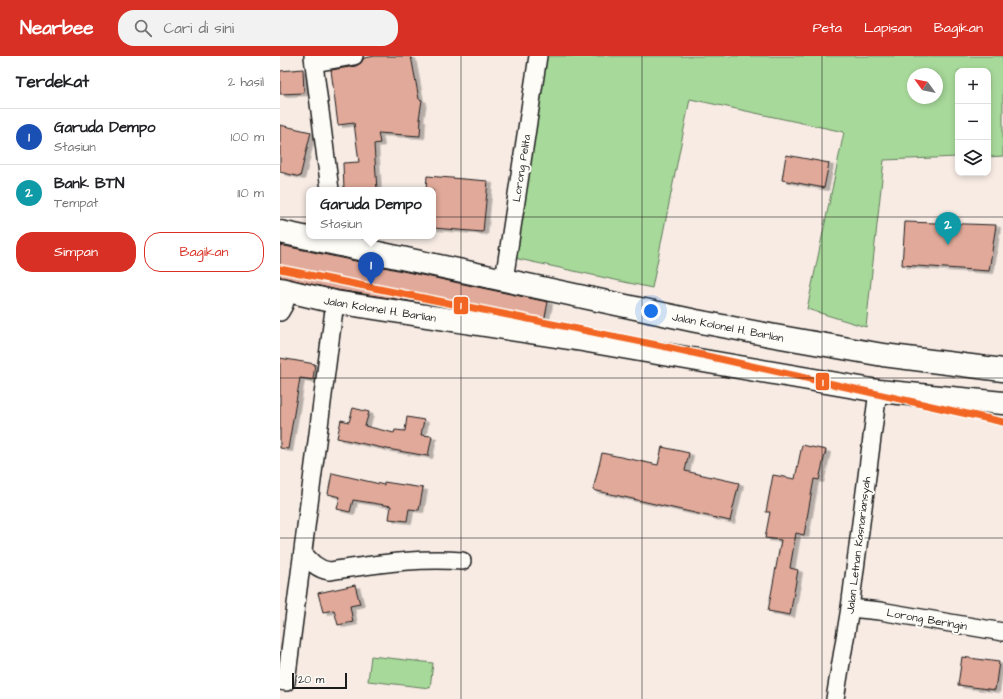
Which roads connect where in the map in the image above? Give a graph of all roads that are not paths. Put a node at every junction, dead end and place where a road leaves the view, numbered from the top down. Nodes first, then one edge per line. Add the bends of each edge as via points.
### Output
1 (354, 56) edge
2 (538, 56) edge
3 (314, 59) edge
4 (330, 187) edge
5 (280, 232) edge
6 (306, 236) edge
7 (337, 240) edge
8 (504, 280) junction
9 (284, 290) edge
10 (335, 302) junction
11 (280, 312) edge
12 (1003, 370) edge
13 (878, 391) junction
14 (1003, 403) edge
15 (302, 553) junction
16 (462, 561) dead end
17 (850, 608) junction
18 (1003, 632) edge
19 (280, 681) edge
20 (835, 699) edge

1 - 3 street
2 - 8 street, Lorong Pelita
3 - 4 street
5 - 6 highway, Jalan Kolonel H. Barlian
7 - 8 highway, Jalan Kolonel H. Barlian
8 - 12 highway, Jalan Kolonel H. Barlian via 775,336 883,355
9 - 10 highway, Jalan Kolonel H. Barlian
9 - 11 street via 284,305
10 - 13 highway, Jalan Kolonel H. Barlian via 582,340
10 - 15 street
13 - 14 highway, Jalan Kolonel H. Barlian
13 - 17 street, Jalan Letnan Kasnariansyah
15 - 16 street via 315,566 329,571 413,560
15 - 19 street via 286,682
17 - 18 street, Lorong Beringin
17 - 20 street, Jalan Letnan Kasnariansyah

